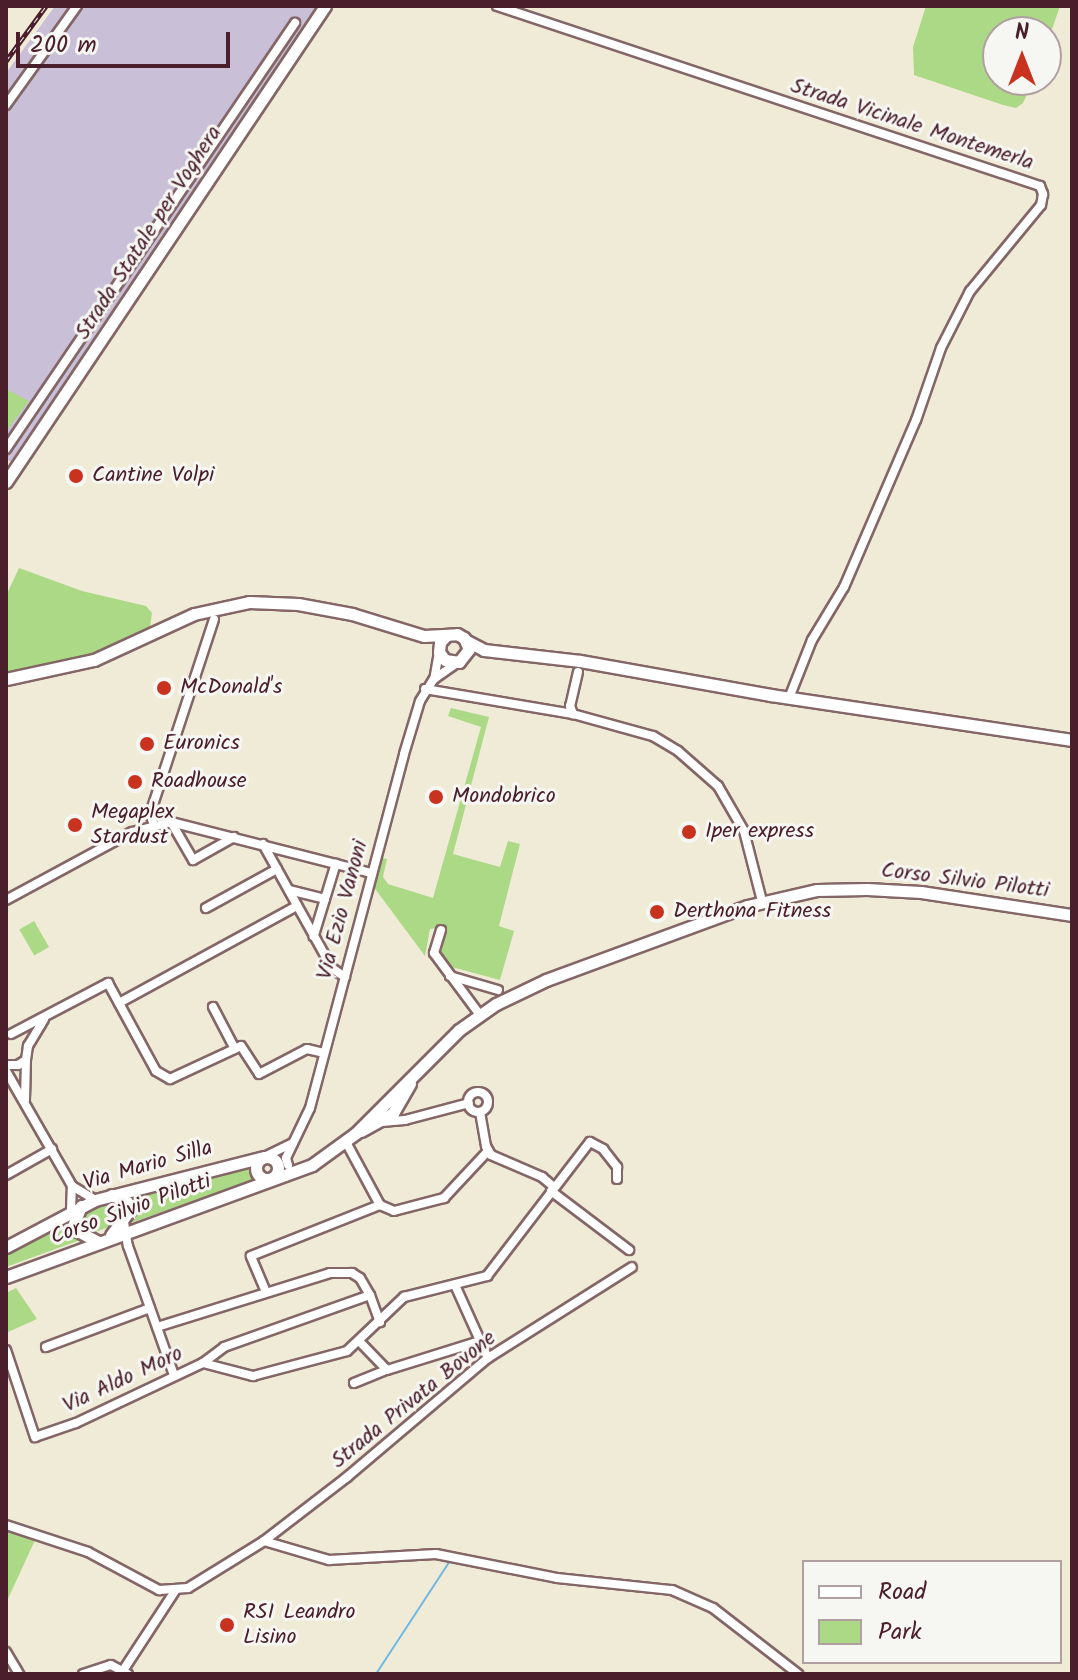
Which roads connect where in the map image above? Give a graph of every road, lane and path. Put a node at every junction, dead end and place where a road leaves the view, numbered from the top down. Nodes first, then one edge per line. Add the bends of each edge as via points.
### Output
1 (77, 6) edge
2 (325, 6) edge
3 (497, 6) edge
4 (295, 23) dead end
5 (262, 74) junction
6 (274, 82) junction
7 (6, 105) edge
8 (72, 353) junction
9 (88, 363) junction
10 (6, 449) edge
11 (6, 482) edge
12 (214, 619) dead end
13 (415, 634) junction
14 (447, 635) junction
15 (467, 641) junction
16 (439, 652) junction
17 (503, 653) junction
18 (461, 661) junction
19 (578, 672) dead end
20 (6, 679) edge
21 (434, 679) junction
22 (425, 689) junction
23 (789, 698) junction
24 (573, 714) junction
25 (1072, 740) edge
26 (171, 822) junction
27 (154, 825) junction
28 (234, 837) junction
29 (263, 844) junction
30 (336, 864) junction
31 (277, 869) junction
32 (371, 873) junction
33 (289, 890) junction
34 (325, 899) junction
35 (6, 900) edge
36 (762, 901) junction
37 (297, 906) junction
38 (206, 908) dead end
39 (1072, 915) edge
40 (441, 930) dead end
41 (314, 936) junction
42 (449, 976) junction
43 (345, 977) junction
44 (498, 990) dead end
45 (119, 1003) junction
46 (213, 1007) dead end
47 (480, 1015) junction
48 (45, 1017) junction
49 (8, 1035) edge
50 (28, 1046) junction
51 (235, 1049) junction
52 (324, 1053) junction
53 (26, 1060) junction
54 (6, 1068) edge
55 (25, 1101) junction
56 (469, 1103) junction
57 (387, 1111) junction
58 (480, 1112) junction
59 (412, 1118) junction
60 (297, 1140) junction
61 (346, 1142) junction
62 (52, 1149) junction
63 (488, 1151) junction
64 (269, 1158) junction
65 (288, 1165) junction
66 (312, 1165) junction
67 (6, 1175) edge
68 (269, 1178) junction
69 (617, 1179) dead end
70 (72, 1186) junction
71 (553, 1189) junction
72 (110, 1195) junction
73 (95, 1200) junction
74 (380, 1205) junction
75 (76, 1209) junction
76 (124, 1228) junction
77 (102, 1240) junction
78 (6, 1247) edge
79 (629, 1250) dead end
80 (632, 1267) dead end
81 (6, 1277) edge
82 (455, 1285) junction
83 (266, 1292) junction
84 (370, 1295) junction
85 (150, 1308) junction
86 (380, 1322) junction
87 (157, 1327) junction
88 (359, 1341) junction
89 (480, 1341) junction
90 (46, 1347) dead end
91 (6, 1350) edge
92 (488, 1358) junction
93 (203, 1363) junction
94 (387, 1370) junction
95 (174, 1375) junction
96 (354, 1383) dead end
97 (6, 1525) edge
98 (264, 1541) junction
99 (175, 1591) junction
100 (6, 1652) edge
101 (126, 1672) edge
102 (19, 1674) edge
103 (83, 1674) edge
104 (798, 1674) edge

1 - 7 street
2 - 6 main road, Strada Statale per Voghera
3 - 23 street, Strada Vicinale Montemerla via 1040,186 1041,205 970,291 941,348 844,587 812,640
4 - 5 street
5 - 6 street
5 - 8 street
6 - 9 main road, Strada Statale per Voghera
8 - 9 street
8 - 10 street
9 - 11 main road, Strada Statale per Voghera
12 - 27 street via 150,814
13 - 14 main road
13 - 16 main road
13 - 20 main road via 352,614 249,602 194,614 94,660
14 - 15 main road
14 - 16 main road
15 - 17 main road
15 - 18 main road via 469,649
16 - 18 main road via 445,660
16 - 21 street
17 - 18 main road
17 - 23 main road via 580,661
18 - 21 street, Via Ezio Vanoni
19 - 24 street
21 - 22 street, Via Ezio Vanoni
22 - 24 street
22 - 32 street, Via Ezio Vanoni
23 - 25 main road
24 - 36 street via 653,736 718,786 744,831
26 - 27 street
26 - 28 street
26 - 28 street via 193,860
27 - 35 street via 83,856
28 - 29 street
29 - 30 street
29 - 31 street
30 - 32 street
30 - 34 street
31 - 33 street
31 - 38 street
32 - 43 street, Via Ezio Vanoni
33 - 34 street
33 - 37 street
34 - 41 street
36 - 39 main road, Corso Silvio Pilotti via 817,890 867,889
36 - 47 main road, Corso Silvio Pilotti via 546,980
37 - 41 street
37 - 45 street
40 - 42 street via 434,953
41 - 43 street via 332,968
42 - 44 street
42 - 47 street
43 - 52 street, Via Ezio Vanoni
45 - 48 street via 108,983
45 - 51 street via 164,1077 176,1079
46 - 51 street
47 - 57 main road, Corso Silvio Pilotti via 419,1069
48 - 49 street
48 - 50 street
49 - 50 street
50 - 53 street
51 - 52 street via 244,1047 259,1074 307,1049
52 - 60 street, Via Ezio Vanoni
53 - 54 street
53 - 55 street
54 - 55 street
55 - 62 street
56 - 58 street
56 - 58 street via 472,1095 484,1094 487,1106
56 - 59 street
57 - 59 street
57 - 59 street
57 - 61 main road, Corso Silvio Pilotti
58 - 63 street
60 - 64 street
60 - 65 street, Via Ezio Vanoni via 286,1158
61 - 66 main road, Corso Silvio Pilotti
61 - 74 street
62 - 67 street
62 - 70 street
63 - 71 street via 542,1177
63 - 74 street via 444,1198 394,1211
64 - 65 main road
64 - 68 main road via 277,1172
64 - 68 main road via 258,1161 256,1171
64 - 72 main road, Via Mario Silla
65 - 66 main road
66 - 68 main road, Corso Silvio Pilotti
68 - 76 main road, Corso Silvio Pilotti
69 - 71 street, Via Aldo Moro via 617,1167 590,1142
70 - 73 street
70 - 75 street
71 - 79 street
71 - 82 street, Via Aldo Moro via 487,1276
72 - 73 main road, Via Mario Silla
72 - 76 main road via 129,1206
73 - 75 main road, Via Mario Silla
74 - 83 street via 251,1256
75 - 77 main road via 72,1228
75 - 78 main road, Via Mario Silla
76 - 77 main road
76 - 85 street
77 - 81 main road, Corso Silvio Pilotti
80 - 92 street, Strada Privata Bovone
82 - 86 street, Via Aldo Moro via 404,1297
82 - 89 street
83 - 84 street via 342,1272 360,1278
83 - 87 street
84 - 86 street
84 - 93 street via 224,1347
85 - 87 street
85 - 90 street
86 - 88 street, Via Aldo Moro
87 - 95 street
88 - 93 street, Via Aldo Moro via 347,1351 253,1376
88 - 94 street
89 - 92 street
89 - 94 street
91 - 95 street, Via Aldo Moro via 35,1437
92 - 98 street, Strada Privata Bovone
93 - 95 street, Via Aldo Moro
94 - 96 street
97 - 99 street via 88,1552 159,1590
98 - 99 street, Strada Privata Bovone
98 - 104 street via 329,1560 436,1554 557,1578 672,1590 713,1608
99 - 101 street
100 - 102 street
101 - 103 street via 111,1665

